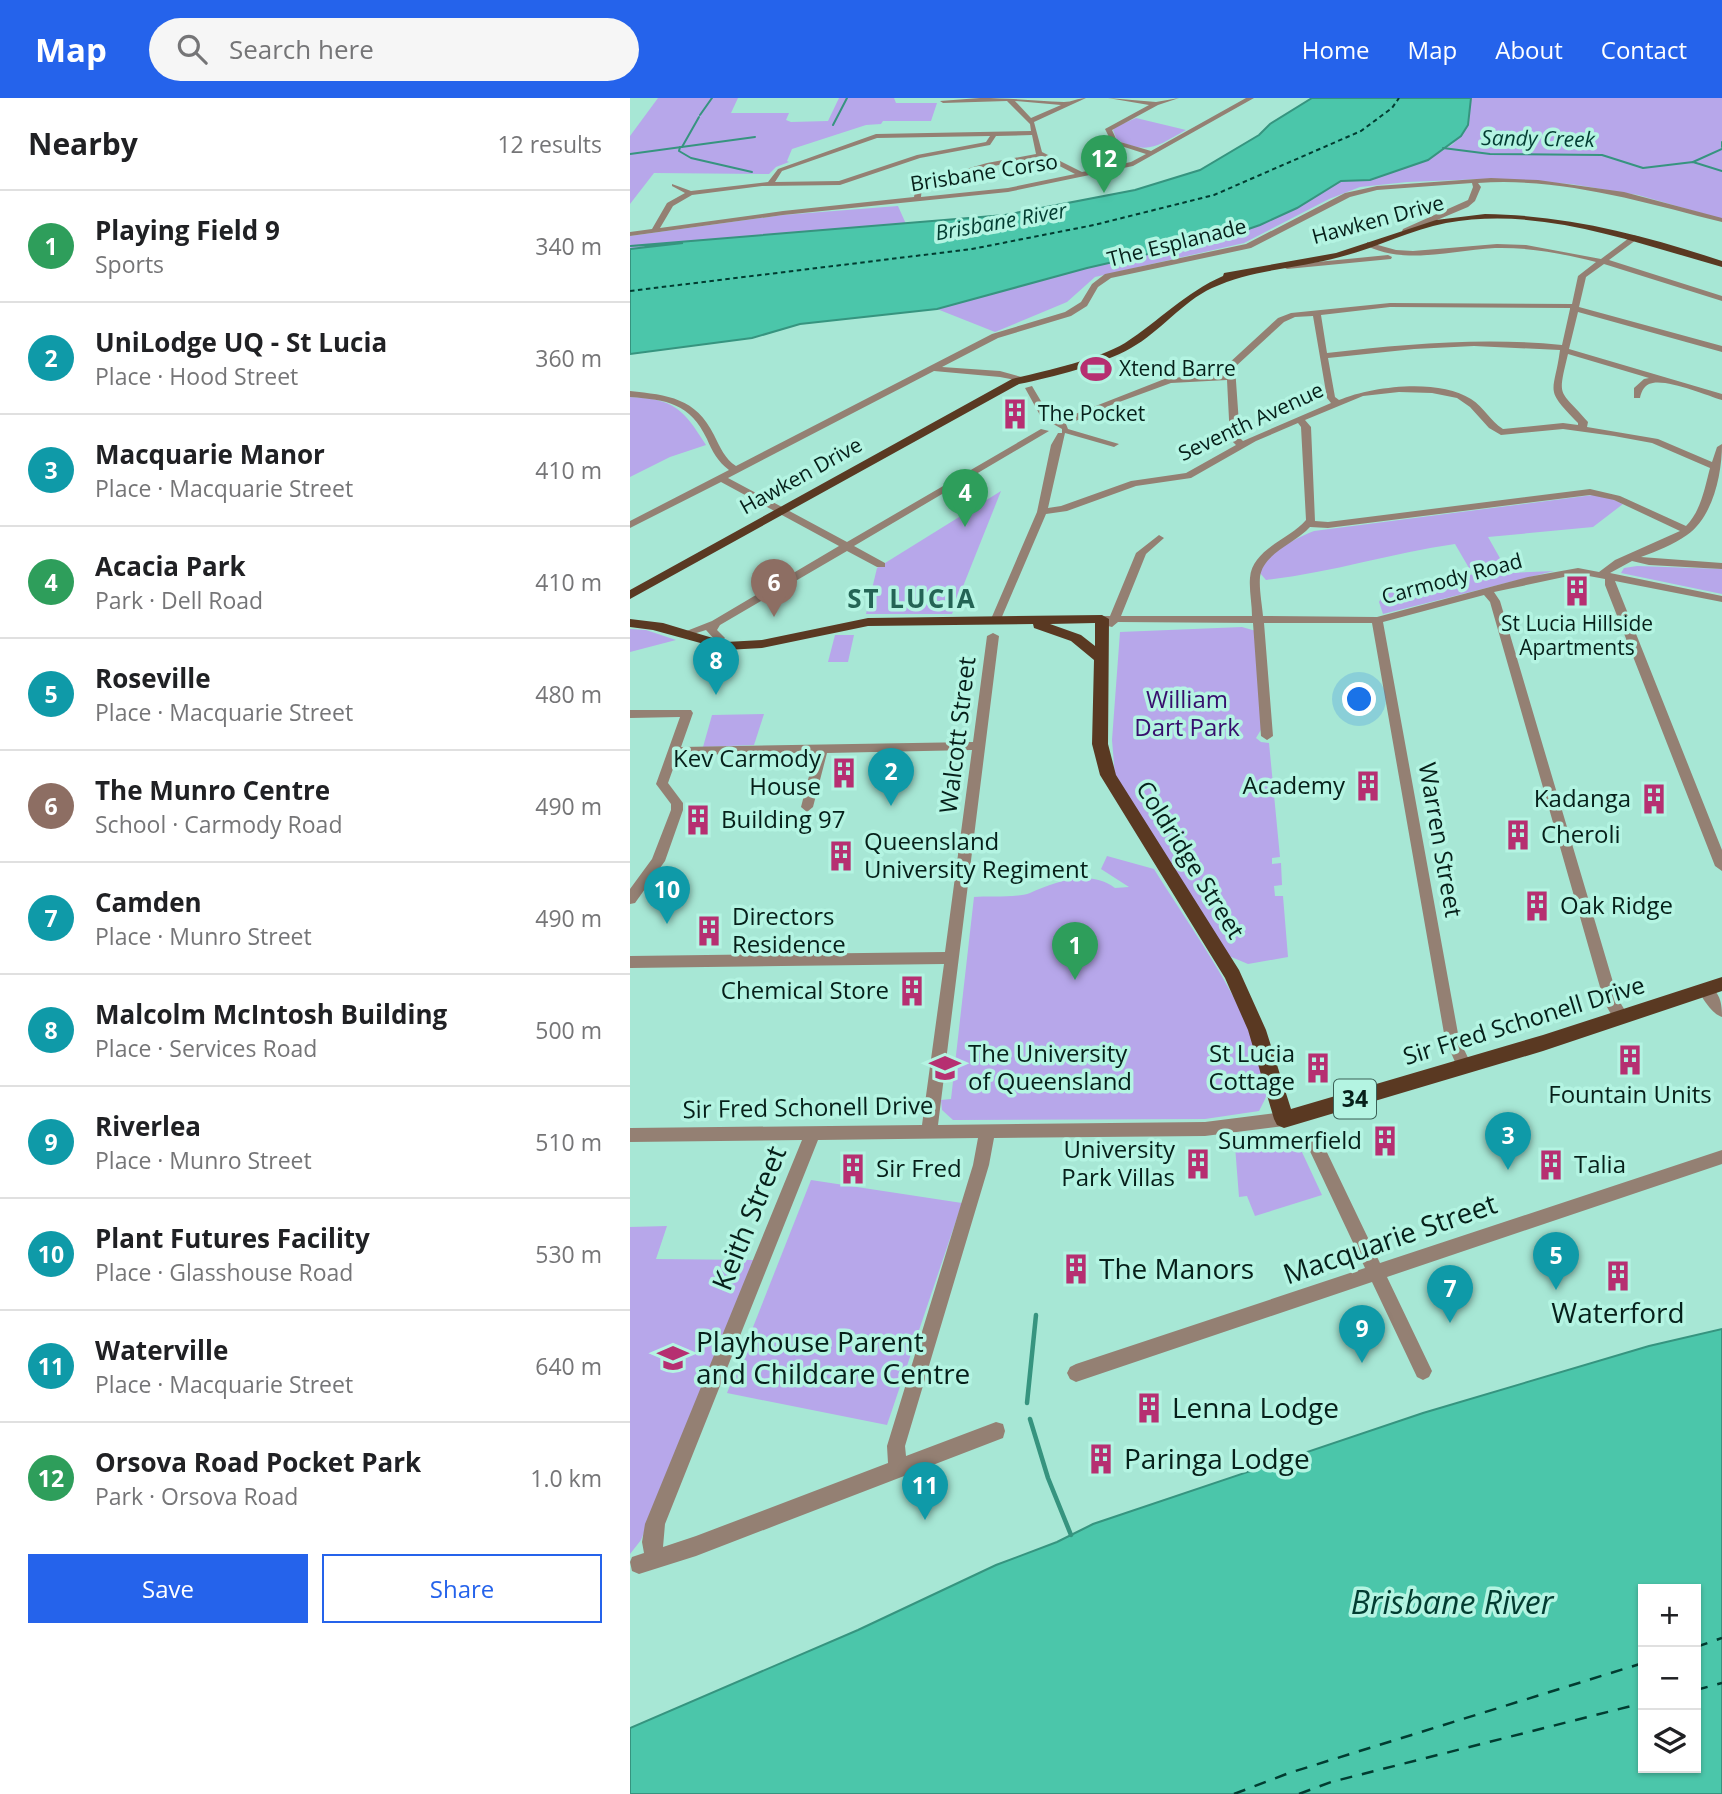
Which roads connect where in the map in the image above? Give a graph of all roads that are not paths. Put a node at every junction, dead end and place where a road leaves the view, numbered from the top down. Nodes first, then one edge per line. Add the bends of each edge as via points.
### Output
1 (1083, 98) edge
2 (1111, 98) edge
3 (1176, 98) edge
4 (1251, 98) edge
5 (1008, 99) edge
6 (943, 101) dead end
7 (1070, 104) junction
8 (1156, 104) junction
9 (1030, 121) junction
10 (1034, 133) junction
11 (994, 134) junction
12 (1042, 155) junction
13 (1152, 155) junction
14 (1084, 174) junction
15 (1094, 180) dead end
16 (1474, 181) junction
17 (1488, 181) junction
18 (770, 184) junction
19 (674, 185) dead end
20 (690, 192) junction
21 (917, 201) junction
22 (746, 218) junction
23 (1482, 218) junction
24 (1722, 220) edge
25 (658, 223) junction
26 (630, 226) edge
27 (1406, 231) junction
28 (654, 232) junction
29 (630, 234) edge
30 (1636, 237) junction
31 (1370, 244) junction
32 (1526, 248) junction
33 (1601, 261) junction
34 (1722, 262) edge
35 (1238, 273) junction
36 (1722, 297) edge
37 (1575, 307) junction
38 (1316, 312) junction
39 (1722, 349) edge
40 (1564, 350) junction
41 (959, 356) junction
42 (1324, 356) junction
43 (933, 369) junction
44 (970, 372) junction
45 (1638, 372) junction
46 (1230, 377) junction
47 (1663, 380) junction
48 (1645, 382) junction
49 (1021, 385) junction
50 (630, 394) edge
51 (1637, 396) dead end
52 (1722, 397) edge
53 (1337, 403) junction
54 (1299, 419) junction
55 (1587, 429) junction
56 (1056, 432) junction
57 (1114, 444) dead end
58 (1242, 445) junction
59 (1722, 447) edge
60 (737, 469) junction
61 (1715, 470) junction
62 (721, 478) junction
63 (781, 511) junction
64 (1042, 512) junction
65 (1309, 524) junction
66 (630, 525) edge
67 (1687, 530) junction
68 (1159, 538) dead end
69 (845, 547) junction
70 (1634, 558) junction
71 (881, 565) dead end
72 (1722, 566) edge
73 (1606, 575) junction
74 (1487, 591) junction
75 (630, 595) edge
76 (1722, 599) edge
77 (996, 619) junction
78 (1258, 620) junction
79 (1377, 620) junction
80 (716, 622) junction
81 (905, 622) junction
82 (1107, 622) junction
83 (630, 623) edge
84 (1039, 625) junction
85 (654, 626) junction
86 (690, 632) junction
87 (993, 636) dead end
88 (719, 639) junction
89 (737, 645) junction
90 (1102, 659) junction
91 (630, 714) edge
92 (1267, 736) dead end
93 (980, 746) junction
94 (822, 748) junction
95 (674, 751) junction
96 (807, 807) dead end
97 (1722, 866) edge
98 (630, 899) edge
99 (951, 958) junction
100 (630, 962) edge
101 (1714, 987) edge
102 (1722, 1011) edge
103 (1622, 1017) junction
104 (1464, 1066) junction
105 (932, 1105) junction
106 (1284, 1119) junction
107 (929, 1131) junction
108 (957, 1131) junction
109 (987, 1131) junction
110 (813, 1133) junction
111 (630, 1135) edge
112 (1316, 1147) dead end
113 (1722, 1157) edge
114 (1376, 1273) junction
115 (1423, 1370) dead end
116 (1076, 1373) dead end
117 (996, 1431) dead end
118 (898, 1469) junction

1 - 7 street
2 - 8 street
3 - 8 street
4 - 13 street, Brisbane Corso
5 - 6 street
5 - 7 street
5 - 9 street
7 - 9 street
8 - 13 street via 1108,129 1114,142
9 - 10 street
10 - 11 street
10 - 12 street
11 - 18 street via 988,144 919,156 841,183
11 - 18 street via 876,136 780,170
12 - 14 street
12 - 21 street via 923,183
13 - 14 street, Brisbane Corso via 1133,164
14 - 15 street
14 - 21 street, Brisbane Corso via 1008,190
16 - 17 street, The Esplanade
16 - 27 street via 1477,187 1469,203
16 - 41 street, The Esplanade via 1348,195 1248,246 1108,276 1068,314 1008,331
17 - 23 street via 1476,212
17 - 24 street, The Esplanade via 1599,189
18 - 20 street
19 - 20 street
20 - 25 street via 670,205
21 - 22 street, Brisbane Corso
22 - 25 street, Brisbane Corso
22 - 28 street, Brisbane Corso
23 - 27 main road, Hawken Drive
23 - 30 main road, Hawken Drive via 1566,222
25 - 26 street, Brisbane Corso
25 - 28 street
27 - 31 main road, Hawken Drive
28 - 29 street, Brisbane Corso
30 - 33 street
30 - 34 main road, Hawken Drive
31 - 32 street via 1388,253
31 - 35 main road, Hawken Drive via 1327,258
32 - 33 street
32 - 35 street via 1333,260
33 - 36 street
33 - 37 street via 1582,276
35 - 49 main road, Hawken Drive via 1204,288 1122,348
37 - 38 street via 1390,304
37 - 39 street
37 - 40 street
38 - 42 street
38 - 46 street via 1281,320 1232,363
40 - 42 street via 1428,348
40 - 45 street
40 - 55 street via 1556,392
41 - 43 street, The Esplanade
41 - 44 street via 959,365
42 - 53 street via 1332,399
43 - 44 street
43 - 60 street, The Esplanade
44 - 49 street
45 - 47 street
45 - 48 street
46 - 56 street via 1186,378 1083,416
46 - 58 street via 1235,439
47 - 48 street
47 - 52 street
48 - 51 street
49 - 56 street
49 - 63 main road, Hawken Drive
50 - 60 street via 663,398 695,412 722,463
53 - 54 street, Seventh Avenue
53 - 55 street, Seventh Avenue via 1365,392 1420,390 1466,399 1501,432 1561,426
54 - 58 street, Seventh Avenue
54 - 65 street via 1306,427
55 - 61 street, Seventh Avenue
56 - 57 street
56 - 64 street
56 - 69 street via 1031,438
58 - 64 street, Seventh Avenue via 1186,476 1134,483
59 - 61 street
60 - 62 street, The Esplanade
61 - 67 street via 1696,520
62 - 63 street
62 - 66 street, The Esplanade
63 - 69 street
63 - 75 main road, Hawken Drive
64 - 77 street
65 - 67 street via 1590,492 1617,498
65 - 78 street via 1258,564
67 - 70 street
68 - 82 street via 1141,553
69 - 71 street
69 - 80 street
70 - 72 street
70 - 73 street via 1610,566
73 - 74 street, Carmody Road via 1571,572
73 - 76 street, Carmody Road
73 - 97 street
74 - 79 street, Carmody Road
74 - 103 street via 1495,601 1611,1002
77 - 81 main road, Carmody Road
77 - 82 main road, Carmody Road
78 - 79 street, Carmody Road
78 - 82 street, Carmody Road
78 - 92 street
79 - 104 street, Warren Street via 1452,1039
80 - 86 street
80 - 88 street via 711,630
81 - 84 main road, Carmody Road
81 - 89 main road, Carmody Road via 843,625 762,644
82 - 84 main road, Carmody Road
82 - 90 main road, Coldridge Street
83 - 85 main road, Carmody Road
84 - 90 main road via 1076,638
85 - 86 main road, Carmody Road
85 - 89 main road, Carmody Road via 717,645
86 - 88 main road, Carmody Road
87 - 93 street, Walcott Street
88 - 89 main road, Carmody Road
90 - 106 main road, Coldridge Street via 1100,744 1108,775 1233,975 1258,1032
91 - 95 street via 687,713
93 - 94 street
93 - 99 street, Walcott Street
94 - 95 street
94 - 96 street
95 - 98 street via 662,784 677,810 658,861
99 - 100 street
99 - 105 street, Walcott Street
101 - 102 street
101 - 103 main road, Sir Fred Schonell Drive / 34
103 - 104 main road, Sir Fred Schonell Drive / 34
104 - 106 main road, Sir Fred Schonell Drive / 34
105 - 107 street, Walcott Street
105 - 108 street
106 - 109 street, Sir Fred Schonell Drive via 1205,1129
107 - 108 street, Sir Fred Schonell Drive
107 - 110 street, Sir Fred Schonell Drive
108 - 109 street, Sir Fred Schonell Drive
109 - 118 street via 981,1166 896,1446
110 - 111 street, Sir Fred Schonell Drive
110 - 118 street, Keith Street via 655,1524 647,1562
112 - 114 street
113 - 114 street, Macquarie Street
114 - 115 street
114 - 116 street, Macquarie Street
117 - 118 street

